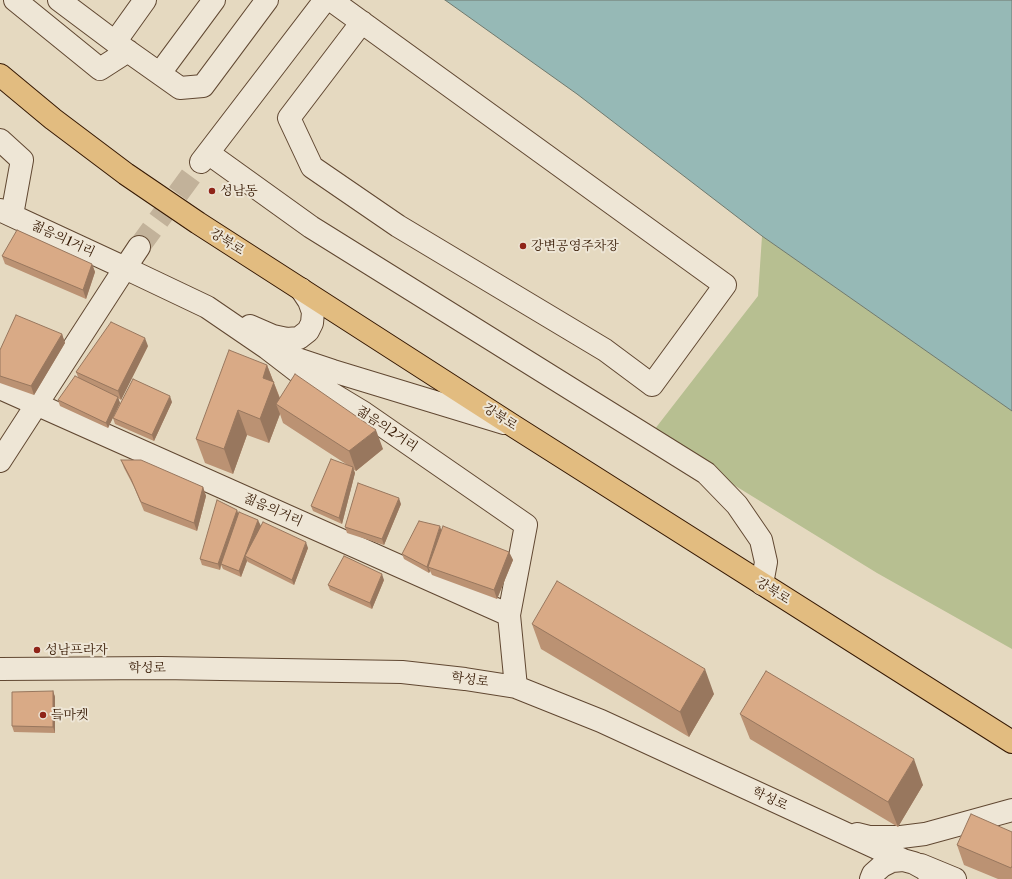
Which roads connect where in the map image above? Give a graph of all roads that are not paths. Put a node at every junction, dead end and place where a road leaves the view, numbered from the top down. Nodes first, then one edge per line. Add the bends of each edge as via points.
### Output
1 (15, 0) edge
2 (145, 0) edge
3 (214, 0) edge
4 (267, 0) edge
5 (325, 0) edge
6 (331, 0) edge
7 (69, 3) edge
8 (362, 22) junction
9 (122, 46) junction
10 (160, 73) junction
11 (0, 75) edge
12 (0, 140) edge
13 (6, 213) edge
14 (139, 247) tunnel mouth
15 (125, 268) junction
16 (301, 289) junction
17 (207, 307) junction
18 (267, 348) junction
19 (0, 388) edge
20 (37, 405) junction
21 (515, 427) junction
22 (0, 461) edge
23 (762, 584) junction
24 (509, 614) junction
25 (0, 669) edge
26 (516, 686) junction
27 (1012, 742) edge
28 (1012, 810) edge
29 (838, 830) junction
30 (925, 834) junction
31 (902, 859) junction
32 (872, 876) edge
33 (933, 879) edge
34 (955, 879) edge

1 - 9 street via 100,69
2 - 9 street
3 - 10 street
4 - 10 street via 203,86 180,88
5 - 23 street via 204,157 311,227 706,473 737,505 761,540 766,562
6 - 8 street
7 - 9 street
8 - 8 street via 289,118 312,167 398,226 605,350 652,385 725,285
9 - 10 street
11 - 16 main road, 강북로 via 126,174
12 - 13 street via 22,160
13 - 15 street, 젊음의1거리
14 - 15 street
15 - 17 street, 젊음의2거리
15 - 20 street
16 - 17 street via 309,300 313,312 308,331 299,338 273,336
16 - 21 main road, 강북로
17 - 18 street, 젊음의2거리
18 - 21 street
18 - 24 street, 젊음의2거리 via 306,378 364,413 526,524
19 - 20 street, 젊음의거리
20 - 22 street
20 - 24 street, 젊음의거리
21 - 23 main road, 강북로
23 - 27 main road, 강북로
24 - 26 street, 젊음의2거리
25 - 26 street, 학성로 via 161,668 402,672
26 - 29 street, 학성로 via 601,721
28 - 30 street
29 - 30 street via 869,837
29 - 31 street, 학성로
30 - 31 street via 897,847
31 - 32 street via 882,866
31 - 33 street via 925,869
31 - 34 street, 학성로

